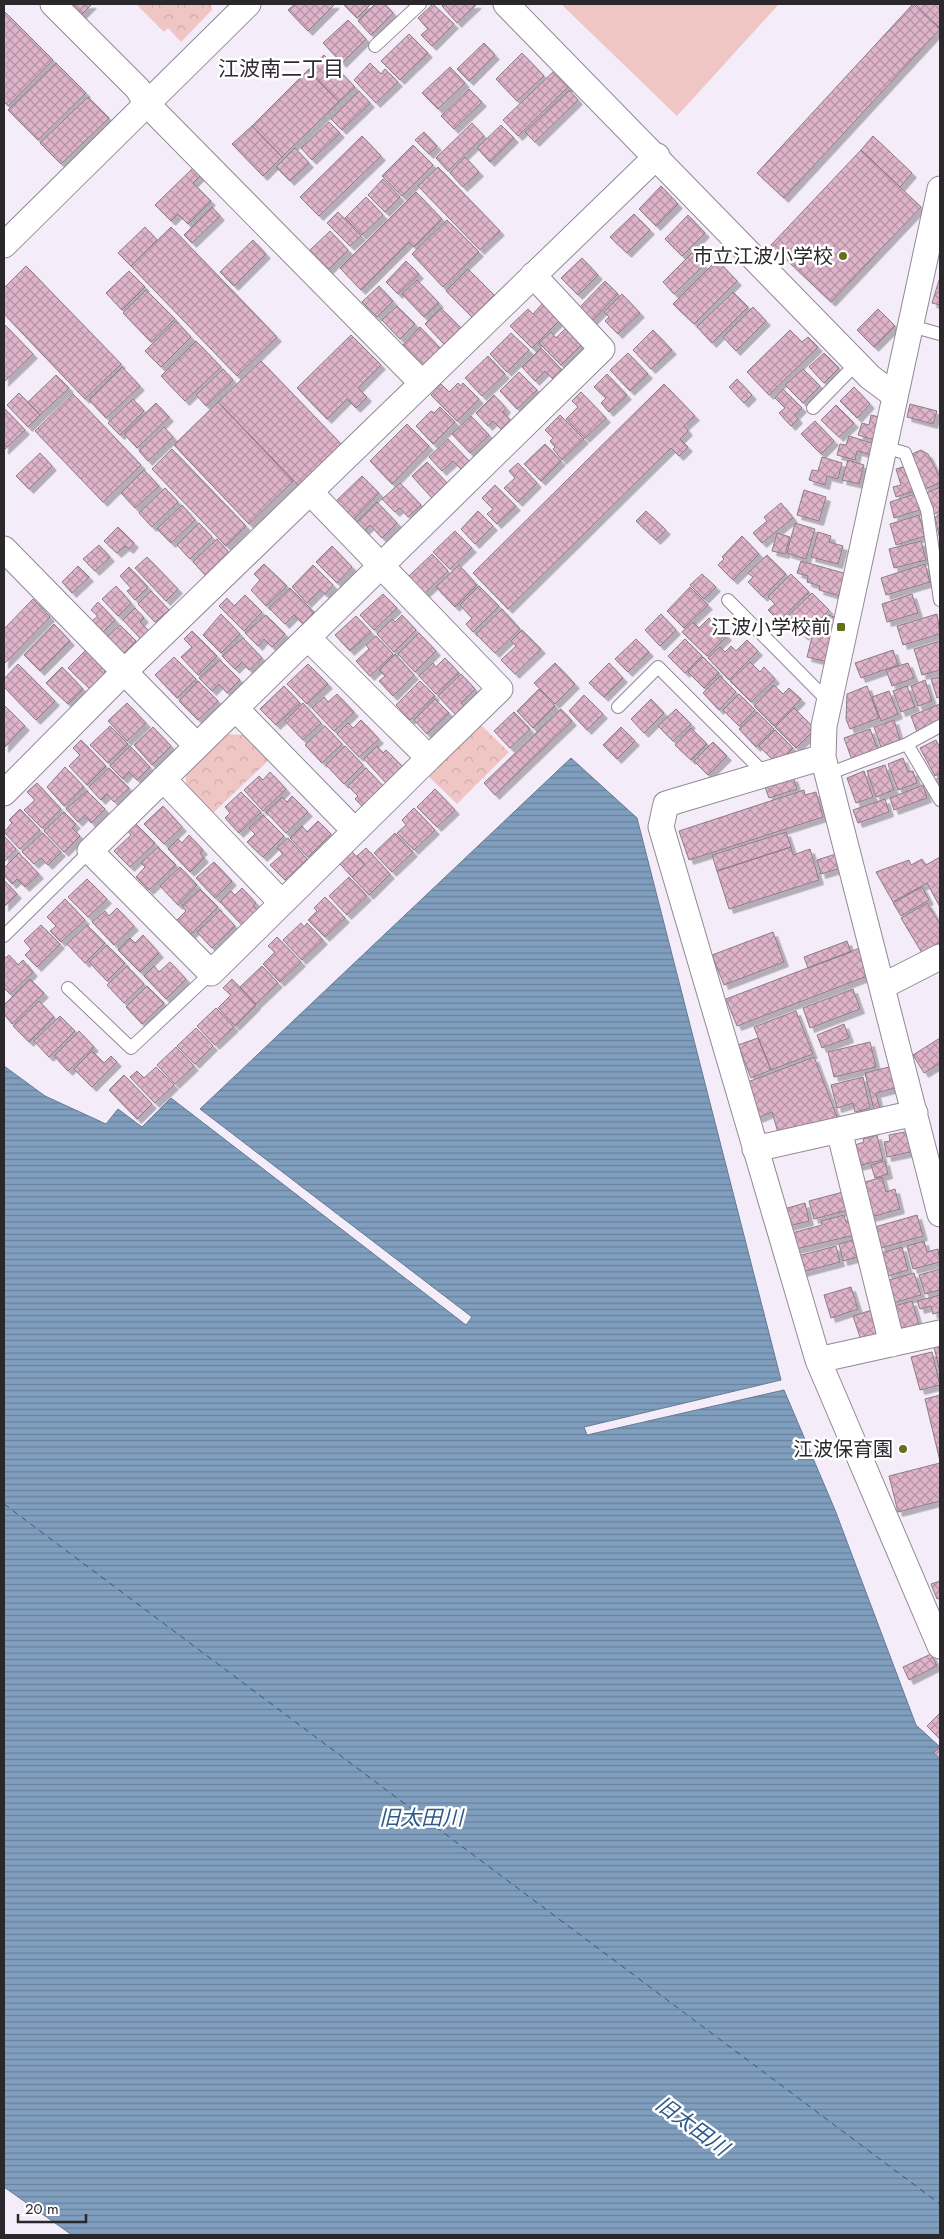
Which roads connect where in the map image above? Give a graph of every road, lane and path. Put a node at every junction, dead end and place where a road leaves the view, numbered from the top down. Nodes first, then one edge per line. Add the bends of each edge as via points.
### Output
1 (53, 4) edge
2 (420, 4) edge
3 (506, 4) edge
4 (243, 5) edge
5 (375, 46) dead end
6 (146, 103) junction
7 (657, 156) junction
8 (940, 189) edge
9 (4, 245) edge
10 (533, 275) junction
11 (911, 326) junction
12 (940, 334) edge
13 (857, 364) junction
14 (421, 382) junction
15 (894, 395) junction
16 (813, 408) dead end
17 (884, 447) junction
18 (310, 492) junction
19 (4, 549) edge
20 (381, 565) junction
21 (728, 600) dead end
22 (940, 600) edge
23 (308, 638) junction
24 (124, 672) junction
25 (829, 702) junction
26 (618, 707) dead end
27 (236, 709) junction
28 (940, 726) edge
29 (907, 744) junction
30 (198, 746) junction
31 (429, 758) junction
32 (826, 765) junction
33 (765, 774) junction
34 (163, 779) junction
35 (4, 793) edge
36 (940, 800) edge
37 (355, 831) junction
38 (90, 851) junction
39 (282, 903) junction
40 (4, 936) edge
41 (940, 958) edge
42 (211, 973) junction
43 (883, 986) junction
44 (68, 988) dead end
45 (915, 1113) junction
46 (839, 1130) junction
47 (755, 1149) junction
48 (940, 1214) edge
49 (940, 1333) edge
50 (892, 1344) junction
51 (818, 1360) junction
52 (940, 1646) edge

1 - 6 street via 138,89
2 - 5 lane
3 - 7 street
4 - 6 street
6 - 9 street
6 - 14 street
7 - 10 street
7 - 13 street
8 - 11 street
10 - 14 street
10 - 20 street via 602,349
11 - 12 lane
11 - 15 street
13 - 15 street
13 - 16 lane
14 - 18 street
15 - 17 street
17 - 22 lane via 905,453 927,510
17 - 25 street
18 - 20 street
18 - 24 street
19 - 24 street
20 - 23 street
20 - 31 street via 500,689
21 - 25 lane
23 - 27 street
23 - 31 street
24 - 30 street
24 - 35 street
25 - 32 street via 824,726
26 - 33 lane via 658,667
27 - 30 street
27 - 37 street
28 - 29 lane
29 - 32 lane
29 - 36 lane
30 - 34 street
31 - 37 street
32 - 33 street
32 - 43 street
33 - 47 street via 666,804 661,827
34 - 38 street
34 - 39 street
37 - 39 street
38 - 40 lane
38 - 42 street
39 - 42 street
41 - 43 street
42 - 44 lane via 131,1048
43 - 45 street
45 - 46 street
45 - 48 street
46 - 47 street
46 - 50 street
47 - 51 street
49 - 50 street
50 - 51 street
51 - 52 street

